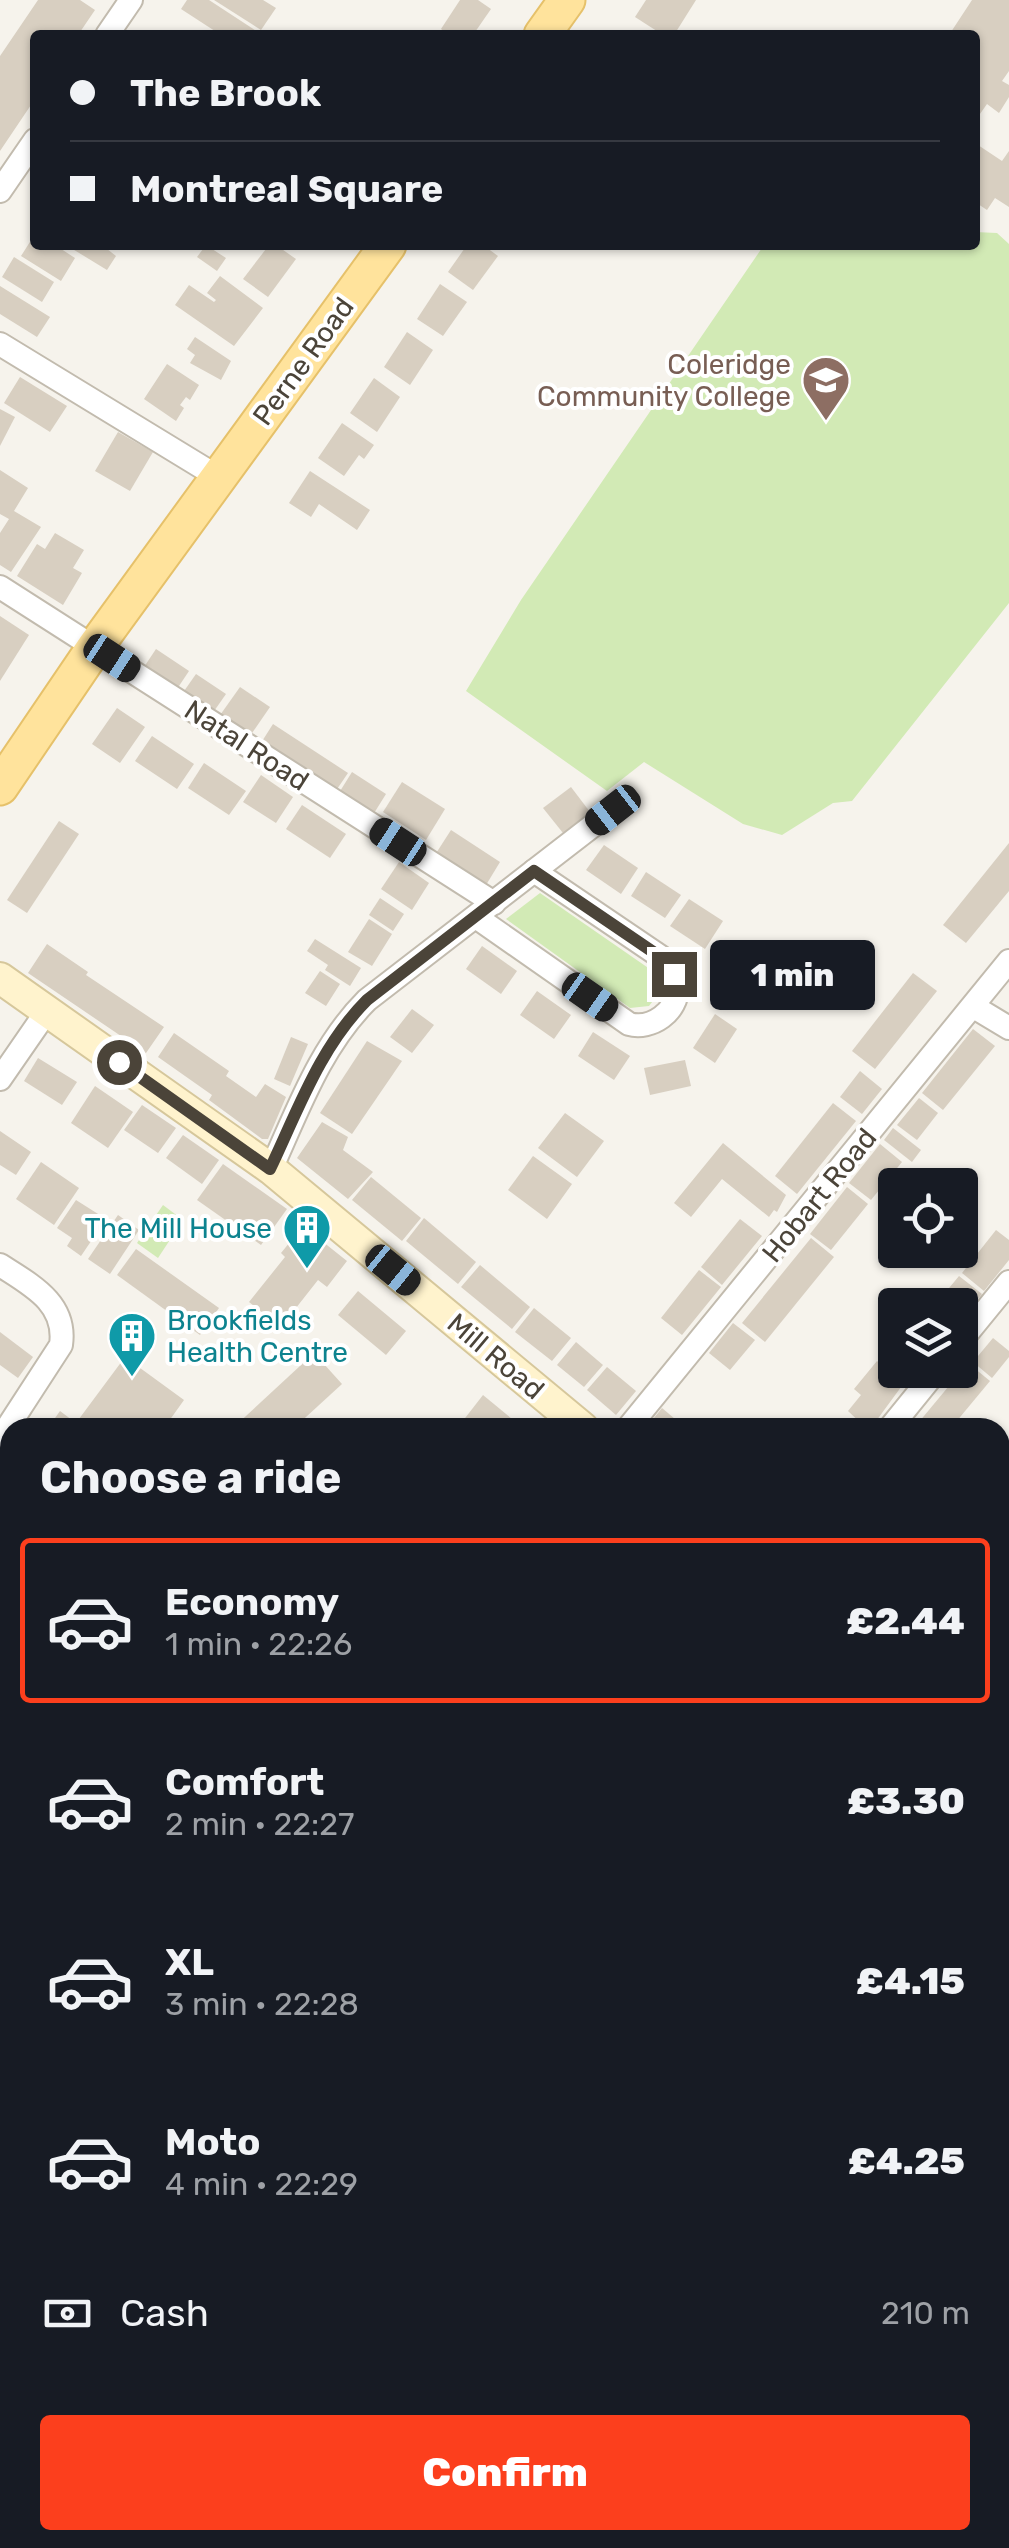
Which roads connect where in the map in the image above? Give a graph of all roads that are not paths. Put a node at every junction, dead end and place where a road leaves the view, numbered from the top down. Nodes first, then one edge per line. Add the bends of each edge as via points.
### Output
1 (567, 0) edge
2 (124, 3) edge
3 (110, 30) edge
4 (546, 30) edge
5 (30, 147) edge
6 (0, 192) edge
7 (384, 250) edge
8 (0, 344) edge
9 (218, 477) junction
10 (0, 587) edge
11 (95, 647) junction
12 (0, 787) edge
13 (613, 810) dead end
14 (534, 871) junction
15 (485, 910) junction
16 (1009, 961) edge
17 (0, 978) edge
18 (974, 1006) junction
19 (47, 1011) junction
20 (1009, 1028) edge
21 (0, 1079) edge
22 (270, 1169) junction
23 (0, 1265) edge
24 (1009, 1282) edge
25 (978, 1320) edge
26 (922, 1388) edge
27 (14, 1418) edge
28 (571, 1418) edge
29 (636, 1418) edge
30 (898, 1418) edge

1 - 4 main road
2 - 3 street
5 - 6 street
7 - 9 main road, Perne Road
8 - 9 street
9 - 11 main road, Perne Road
10 - 11 street, Natal Road
11 - 12 main road, Perne Road
11 - 15 street, Natal Road
13 - 14 street
14 - 15 street
14 - 15 street, Natal Road via 662,958 677,986 659,1019 629,1024
15 - 22 street via 347,1020
16 - 18 street, Hobart Road
17 - 19 street, Mill Road
18 - 20 street
18 - 29 street, Hobart Road
19 - 21 street
19 - 22 street, Mill Road
22 - 28 street, Mill Road
23 - 27 street via 46,1296 63,1330 61,1345
24 - 25 street
26 - 30 street

